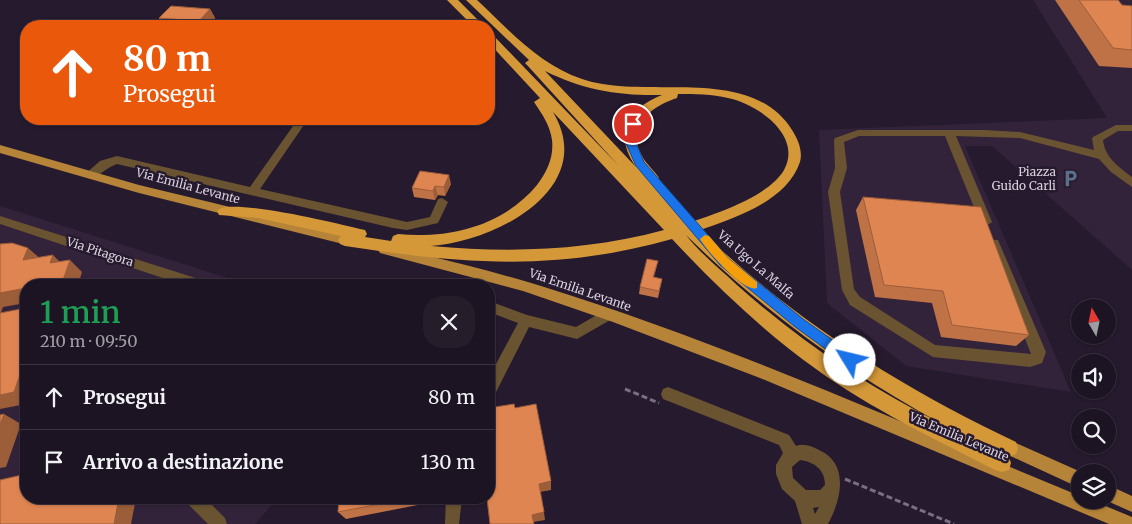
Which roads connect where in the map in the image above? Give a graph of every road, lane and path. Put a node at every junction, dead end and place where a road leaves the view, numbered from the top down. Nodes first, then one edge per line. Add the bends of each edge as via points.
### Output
1 (452, 0) edge
2 (465, 0) edge
3 (471, 0) edge
4 (472, 20) edge
5 (486, 20) edge
6 (493, 20) edge
7 (495, 22) edge
8 (495, 28) edge
9 (495, 45) edge
10 (512, 63) junction
11 (691, 90) junction
12 (299, 125) edge
13 (1132, 128) edge
14 (949, 133) junction
15 (0, 149) edge
16 (1102, 156) junction
17 (90, 175) junction
18 (1132, 183) edge
19 (252, 192) junction
20 (442, 202) dead end
21 (224, 211) junction
22 (0, 220) edge
23 (345, 240) junction
24 (724, 262) junction
25 (182, 279) edge
26 (480, 279) edge
27 (495, 283) edge
28 (495, 308) edge
29 (607, 315) junction
30 (526, 320) junction
31 (495, 379) edge
32 (668, 394) dead end
33 (793, 455) junction
34 (1006, 456) junction
35 (1071, 477) edge
36 (1071, 493) edge
37 (830, 494) junction
38 (1116, 497) edge
39 (802, 498) junction
40 (200, 504) edge
41 (453, 504) edge
42 (1132, 504) edge
43 (1102, 509) edge
44 (452, 521) dead end
45 (1131, 523) edge
46 (219, 524) edge
47 (810, 524) edge
48 (819, 524) edge

1 - 4 highway
2 - 5 highway, Via Ugo La Malfa
3 - 6 highway
7 - 11 highway via 540,64 578,82 605,90
8 - 24 highway, Via Ugo La Malfa
9 - 10 highway, Via Ugo La Malfa
10 - 21 highway via 513,72 547,112 556,130 559,148 556,164 534,196 516,213 494,226 453,238 410,241 258,212
10 - 34 highway, Via Ugo La Malfa via 708,268 822,364 921,422
11 - 23 highway via 720,91 755,103 781,123 794,145 794,164 786,179 764,195 723,216 652,241 572,254 508,258 442,255
11 - 24 highway via 648,105 633,124 630,141 639,163
12 - 19 street
13 - 16 street via 1116,128 1096,139
14 - 14 street via 858,133 839,140 841,168 834,192 848,290 855,302 933,351 1036,359 1039,352
14 - 16 street via 1020,135
15 - 17 main road, Via Emilia Levante
16 - 18 street
17 - 19 street via 104,164 116,160
17 - 21 main road, Via Emilia Levante
19 - 20 street via 407,226 434,220
21 - 23 main road, Via Emilia Levante
22 - 25 street, Via Pitagora
23 - 26 main road, Via Emilia Levante
24 - 34 highway, Via Ugo La Malfa via 850,360
27 - 29 main road, Via Emilia Levante
28 - 30 street
29 - 30 street via 577,334
29 - 45 main road, Via Emilia Levante via 816,394
30 - 31 street
32 - 33 street via 784,440
33 - 37 street via 807,452 822,459 834,481
33 - 39 street via 784,465 784,472 789,487
34 - 35 main road, Via Ugo La Malfa
34 - 36 main road, Via Ugo La Malfa
37 - 39 street via 818,501
37 - 48 street
38 - 42 main road
39 - 47 street
40 - 46 street
41 - 44 street
43 - 45 main road

